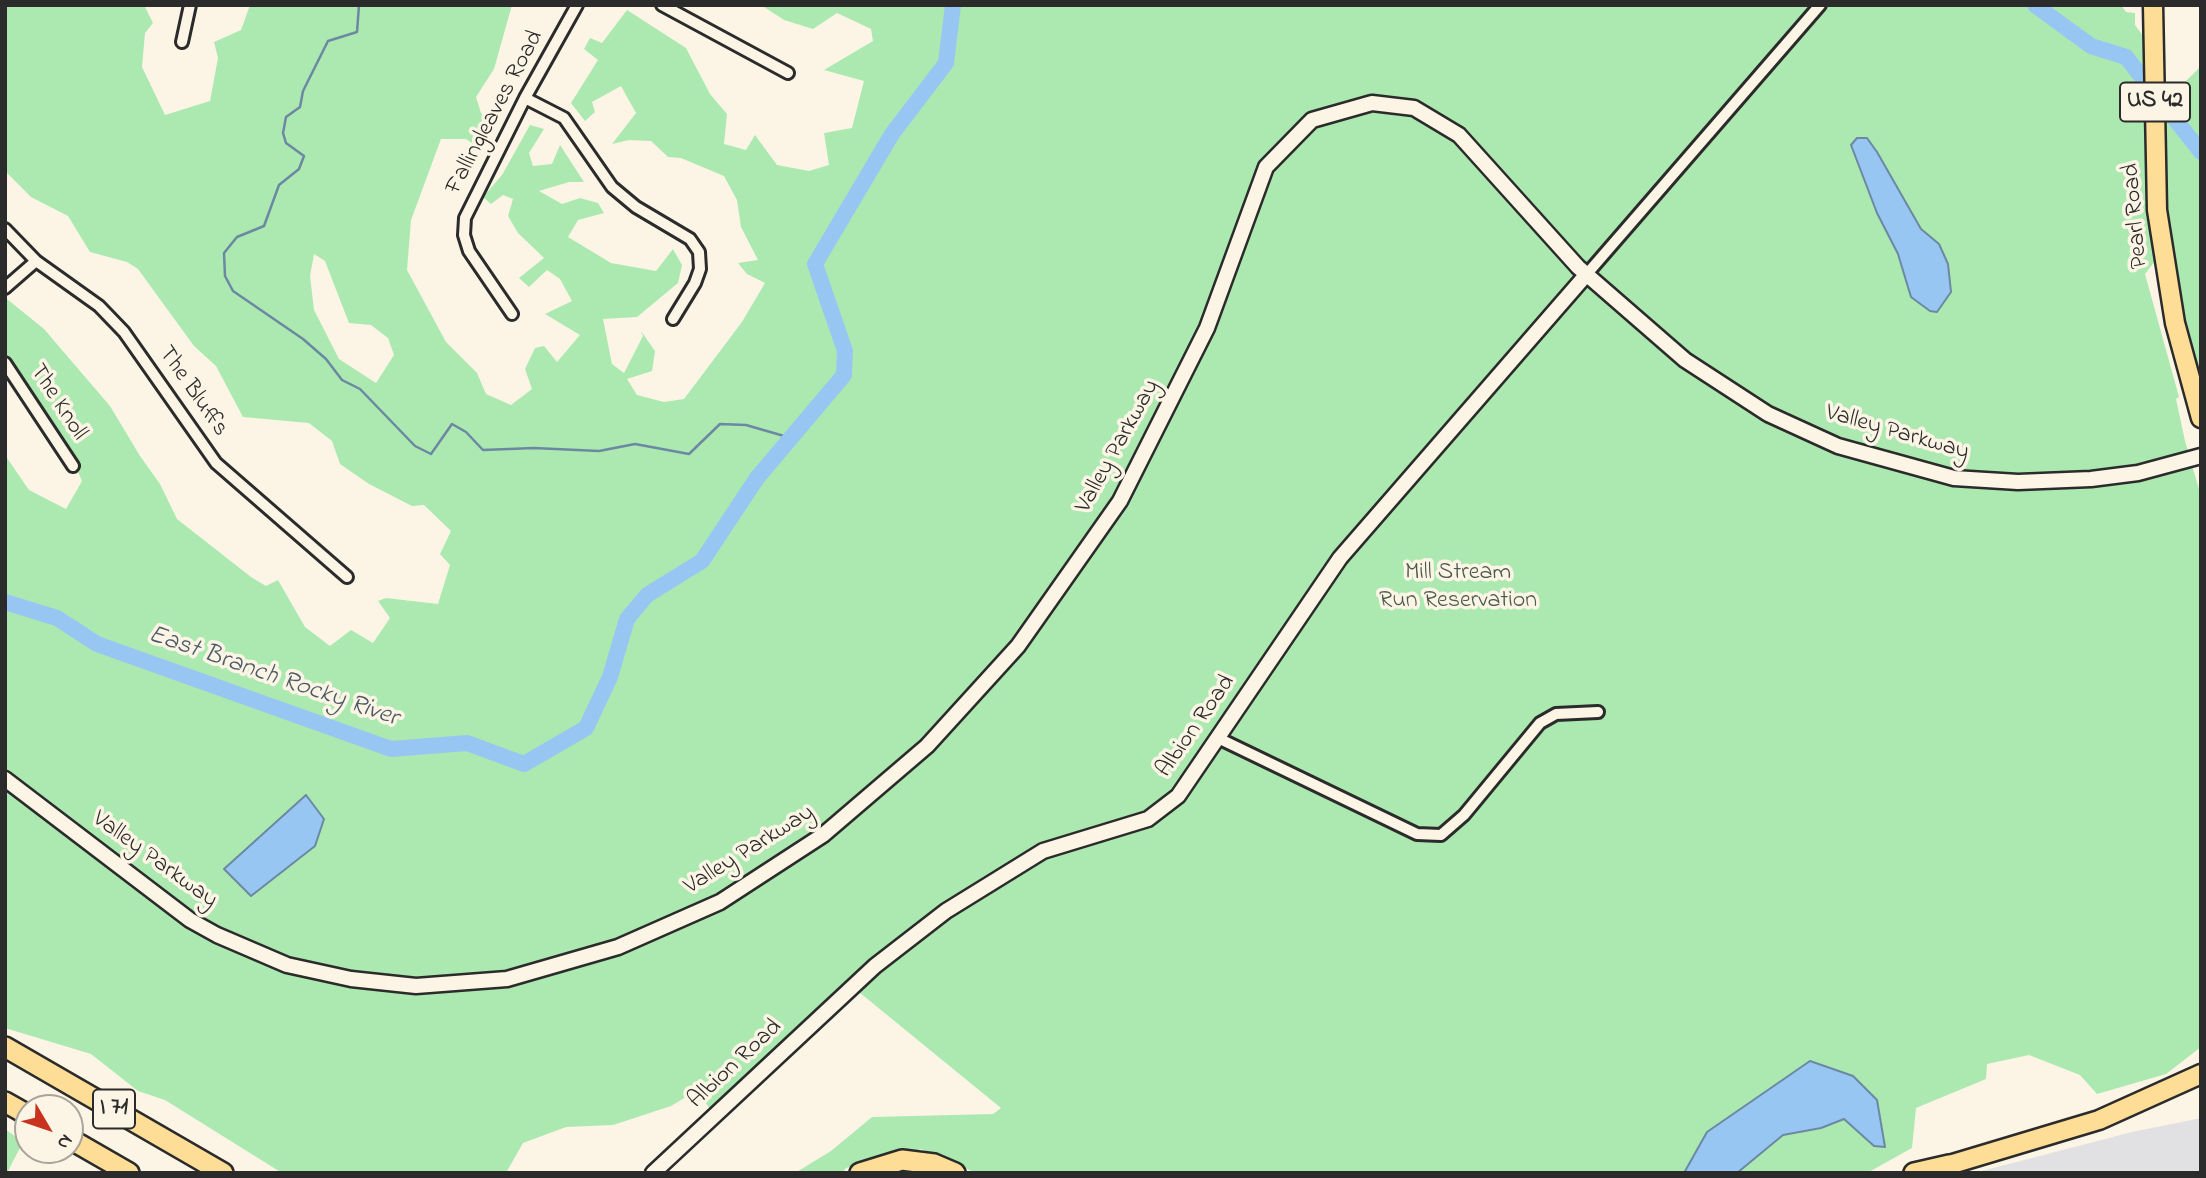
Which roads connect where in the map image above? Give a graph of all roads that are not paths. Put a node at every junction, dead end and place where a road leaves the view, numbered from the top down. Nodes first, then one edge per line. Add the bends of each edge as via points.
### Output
1 (190, 5) edge
2 (577, 5) edge
3 (662, 5) edge
4 (1820, 5) edge
5 (2153, 5) edge
6 (182, 42) dead end
7 (788, 74) dead end
8 (525, 98) junction
9 (5, 229) edge
10 (36, 261) junction
11 (1586, 275) junction
12 (5, 288) edge
13 (512, 314) dead end
14 (673, 319) dead end
15 (5, 363) edge
16 (2201, 418) edge
17 (2201, 456) edge
18 (73, 466) dead end
19 (347, 577) dead end
20 (1598, 712) dead end
21 (1218, 738) junction
22 (5, 779) edge
23 (5, 1047) edge
24 (2201, 1074) edge
25 (84, 1147) edge
26 (1941, 1169) edge
27 (129, 1173) edge
28 (223, 1173) edge
29 (653, 1173) edge
30 (860, 1173) edge
31 (883, 1173) edge
32 (934, 1173) edge
33 (955, 1173) edge
34 (1914, 1173) edge

1 - 6 street
2 - 8 street, Fallingleaves Road
3 - 7 street
4 - 11 street
5 - 16 main road, Pearl Road / US 42 via 2157,210 2175,324
8 - 13 street, Fallingleaves Road via 465,218 469,251
8 - 14 street via 564,118 612,187 690,240 699,252 695,283
9 - 10 street, The Bluffs
10 - 12 street
10 - 19 street, The Bluffs via 99,306 124,332 216,463
11 - 17 street, Valley Parkway via 1685,360 1768,414 1838,446 1954,478 2018,482 2138,473
11 - 21 street, Albion Road via 1340,558
11 - 22 street, Valley Parkway via 1459,135 1415,108 1372,103 1312,120 1266,167 1207,328 1120,501 1018,646 927,746 823,835 720,902 618,947 507,979 416,986 351,979 287,965 190,920
15 - 18 street, The Knoll
20 - 21 street via 1556,714 1539,723 1464,815 1441,835 1417,834
21 - 29 street, Albion Road via 1178,796 1148,819 1043,851 946,911 875,966
23 - 28 highway, I 71
24 - 26 main road via 2099,1120
25 - 27 highway, I 71
26 - 34 highway
30 - 33 highway via 902,1160 934,1164
31 - 32 highway via 916,1168

